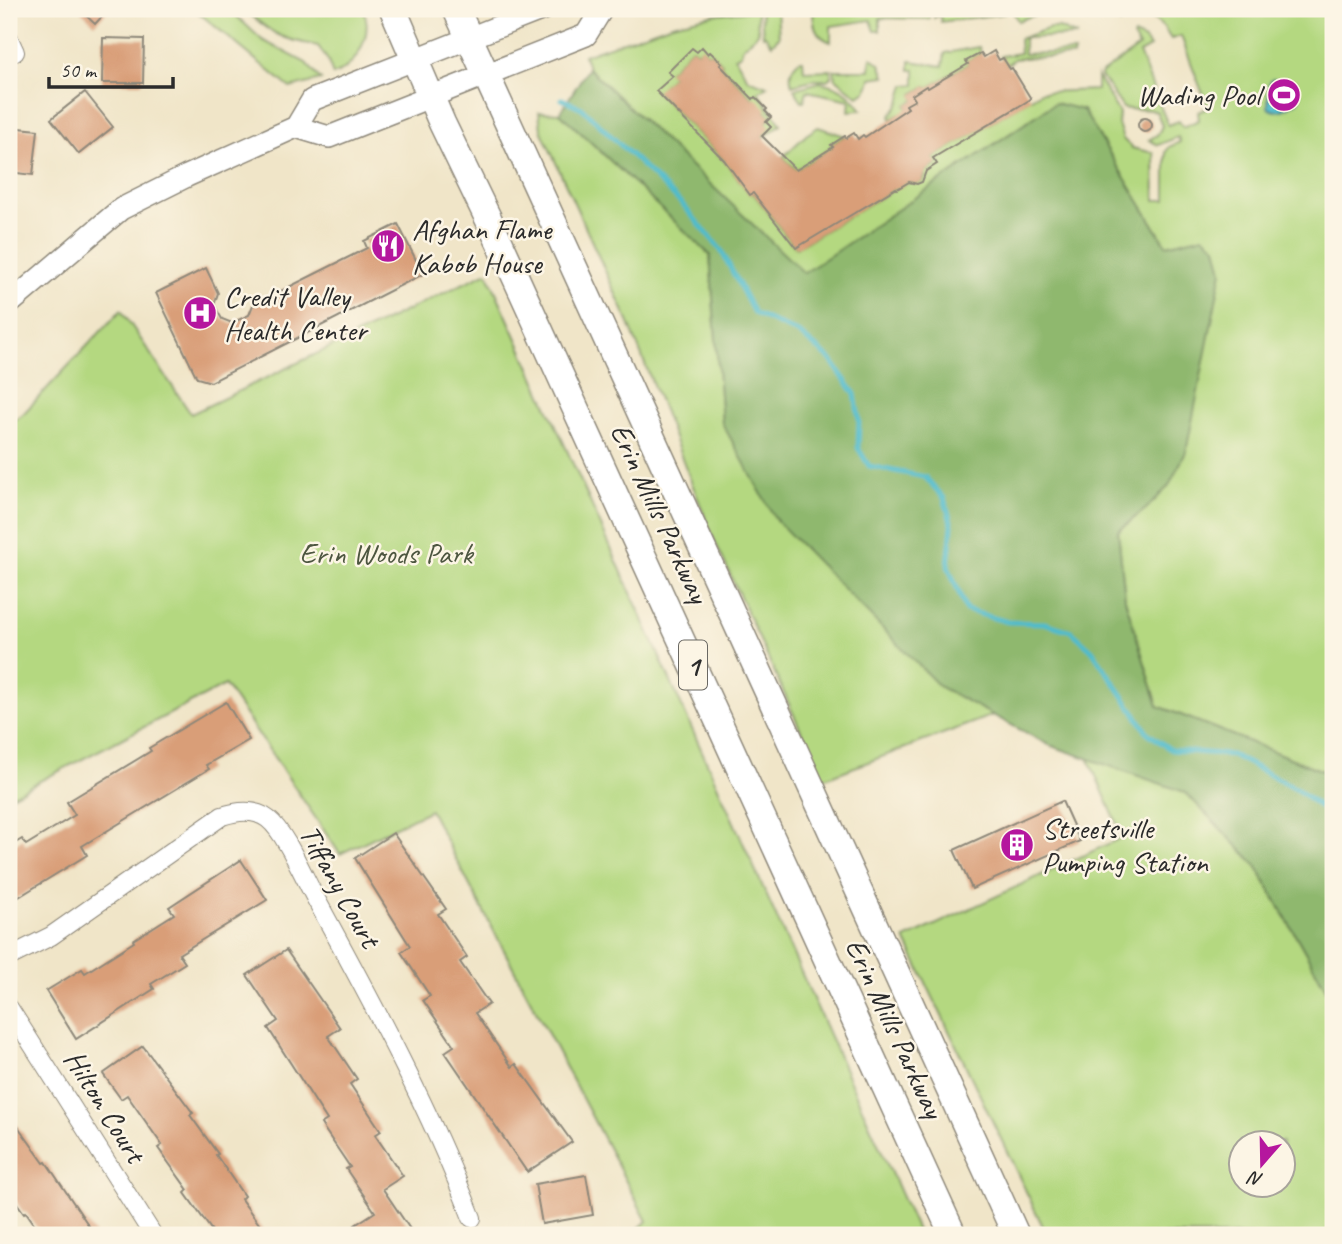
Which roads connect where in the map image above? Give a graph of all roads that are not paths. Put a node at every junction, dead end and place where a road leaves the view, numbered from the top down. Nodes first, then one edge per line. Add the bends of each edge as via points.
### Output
1 (393, 9) edge
2 (456, 9) edge
3 (543, 9) edge
4 (602, 9) edge
5 (469, 38) junction
6 (415, 59) junction
7 (486, 74) junction
8 (431, 96) junction
9 (296, 127) junction
10 (9, 304) edge
11 (9, 957) edge
12 (9, 1008) edge
13 (472, 1218) dead end
14 (153, 1235) edge
15 (953, 1235) edge
16 (1016, 1235) edge

1 - 6 main road, Erin Mills Parkway / 1
2 - 5 main road, Erin Mills Parkway / 1
3 - 5 street
4 - 7 street via 586,35
5 - 6 street
5 - 7 main road, Erin Mills Parkway / 1
6 - 8 main road, Erin Mills Parkway / 1
6 - 9 street via 312,100
7 - 8 street
7 - 16 main road, Erin Mills Parkway / 1
8 - 9 street via 329,137
8 - 15 main road, Erin Mills Parkway / 1
9 - 10 street via 121,209
11 - 13 street, Tiffany Court via 60,930 222,816 249,811 267,818 345,953 448,1156
12 - 14 street, Hilton Court

